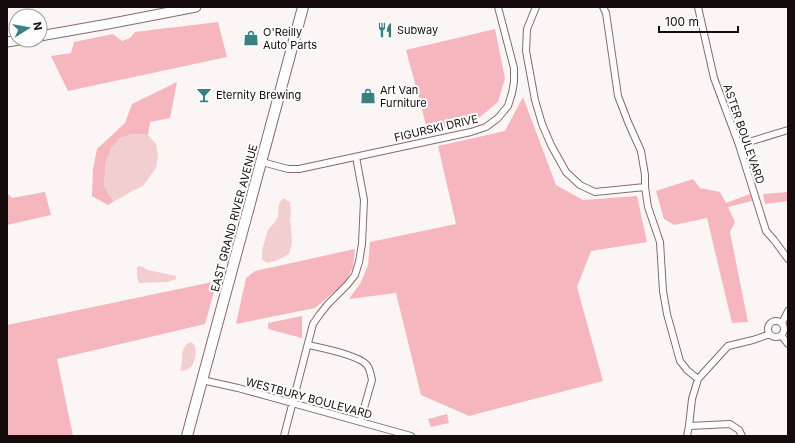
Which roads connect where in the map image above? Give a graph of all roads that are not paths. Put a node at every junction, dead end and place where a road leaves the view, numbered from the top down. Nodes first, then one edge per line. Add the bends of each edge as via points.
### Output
1 (196, 7) edge
2 (303, 7) edge
3 (498, 7) edge
4 (536, 7) edge
5 (603, 7) edge
6 (698, 7) edge
7 (48, 35) edge
8 (788, 130) edge
9 (739, 145) junction
10 (356, 157) junction
11 (262, 162) junction
12 (645, 187) junction
13 (788, 259) edge
14 (788, 311) edge
15 (782, 323) junction
16 (770, 334) junction
17 (781, 335) junction
18 (308, 344) junction
19 (788, 344) edge
20 (698, 379) junction
21 (202, 380) junction
22 (293, 404) junction
23 (360, 422) junction
24 (689, 426) junction
25 (187, 436) edge
26 (284, 436) edge
27 (411, 436) edge
28 (687, 436) edge
29 (742, 436) edge

1 - 7 main road
2 - 11 main road, EAST GRAND RIVER AVENUE
3 - 10 street, FIGURSKI DRIVE via 514,68 514,82 508,106 498,118 486,127 471,132
4 - 12 street via 527,29 526,51 542,124 566,172 580,185 595,192
5 - 12 street via 618,96 641,151 646,175
6 - 9 street, ASTER BOULEVARD via 714,78
8 - 9 street
9 - 13 street, ASTER BOULEVARD via 766,231
10 - 11 street, FIGURSKI DRIVE via 299,169 288,169
10 - 18 street via 364,200 359,262 355,275 313,324
11 - 21 main road, EAST GRAND RIVER AVENUE
12 - 20 street via 648,207 660,242 663,291 674,341 680,361
14 - 15 street
15 - 16 street via 776,320 770,323
15 - 17 street via 784,329
16 - 17 street via 775,337
16 - 20 street via 728,346
17 - 19 street
18 - 22 street
18 - 23 street via 338,352 368,366 372,380
20 - 24 street via 692,399
21 - 22 street, WESTBURY BOULEVARD
21 - 25 main road, EAST GRAND RIVER AVENUE
22 - 23 street, WESTBURY BOULEVARD
22 - 26 street
23 - 27 street, WESTBURY BOULEVARD
24 - 28 street
24 - 29 street via 730,424 739,430

